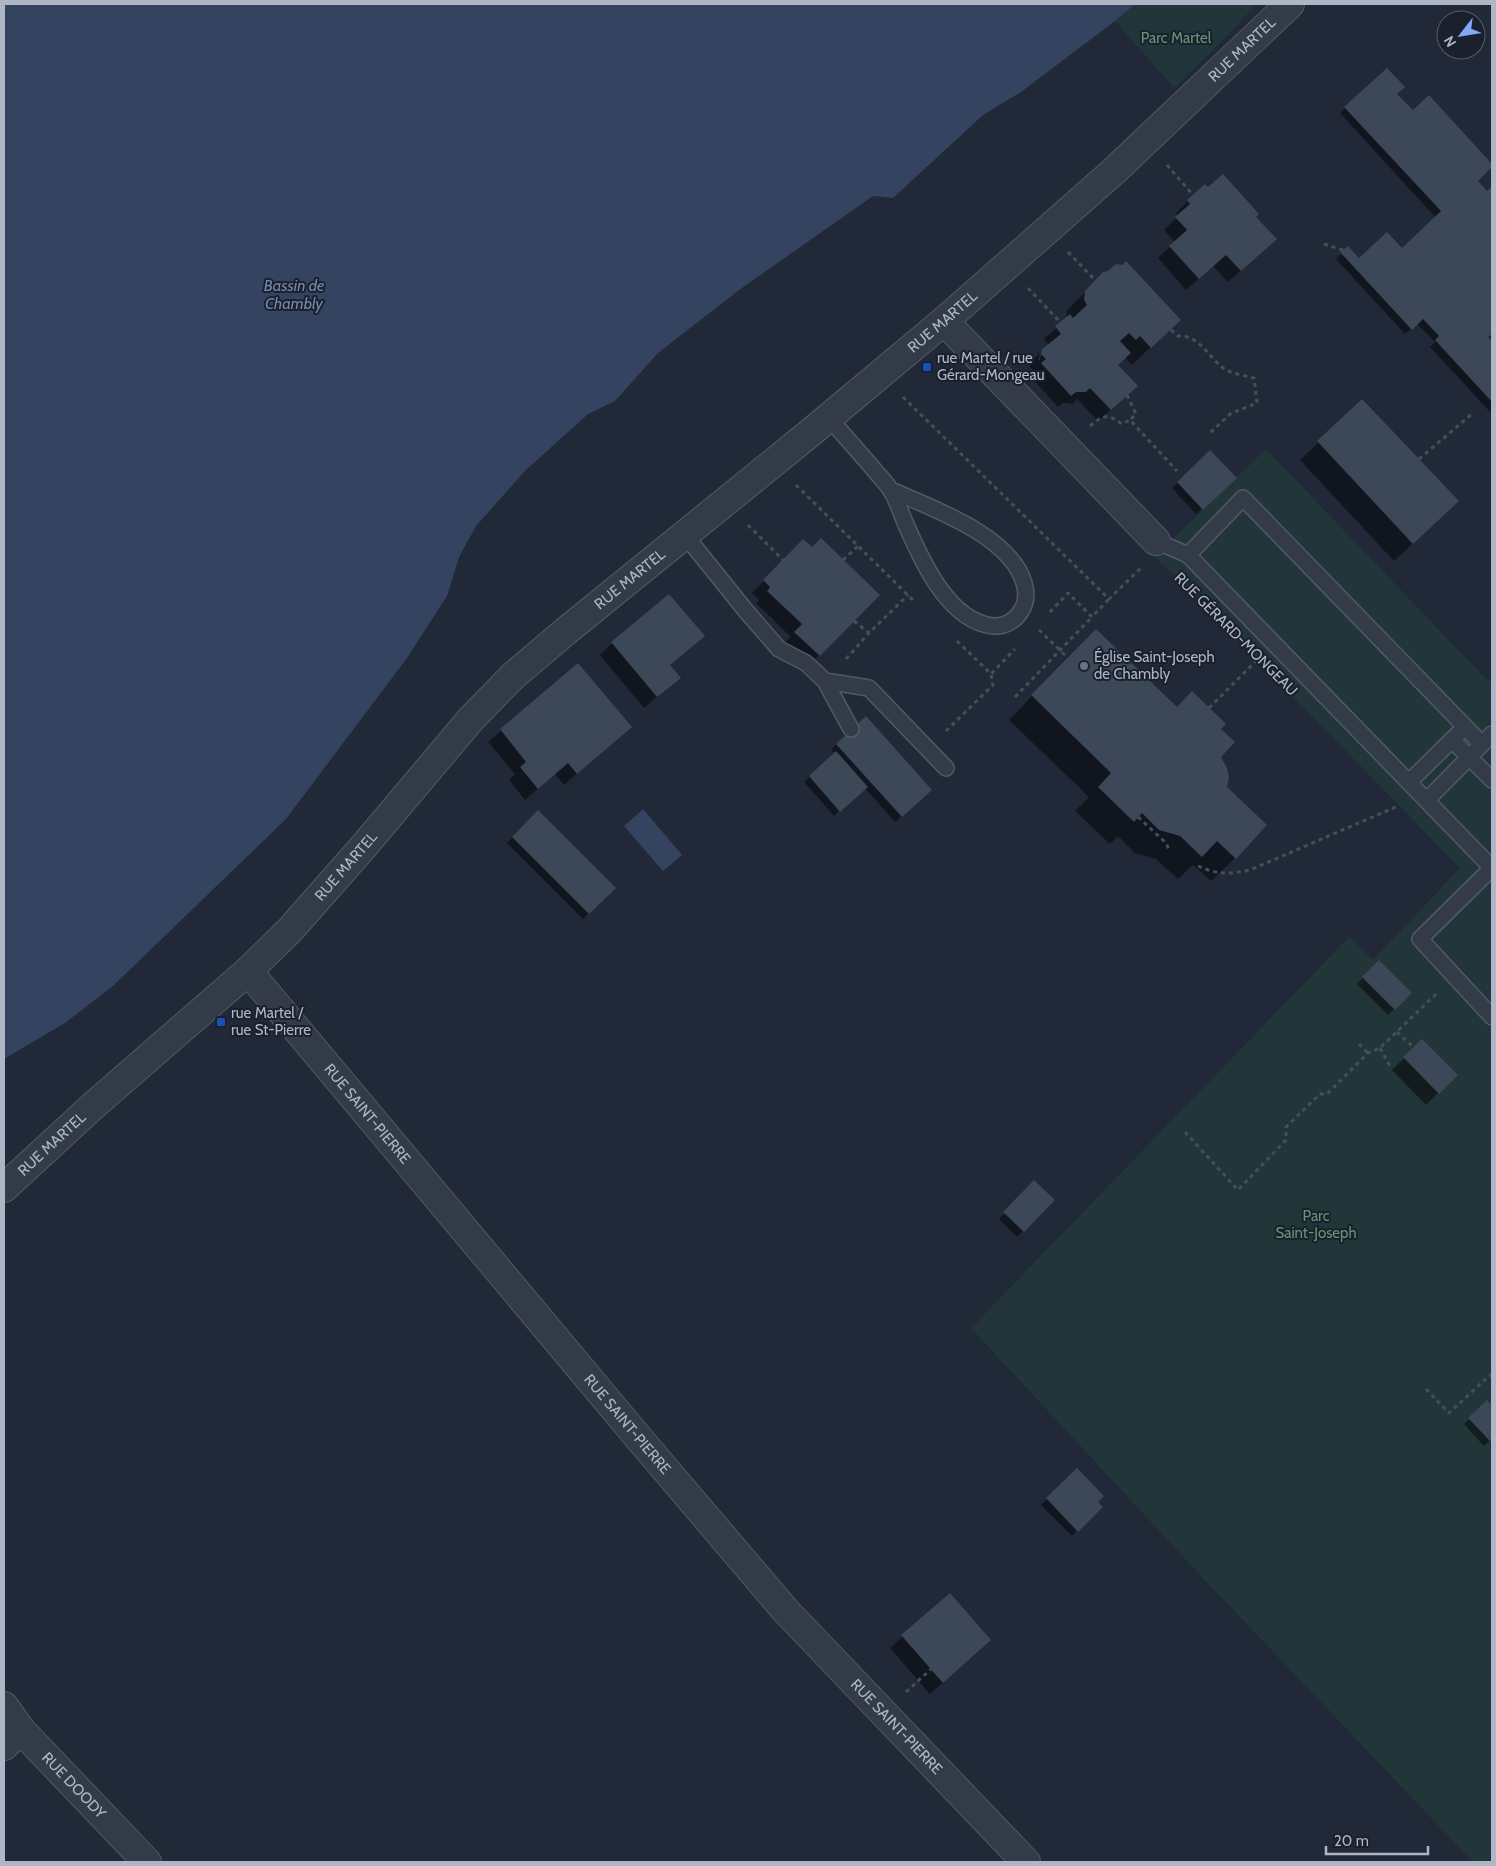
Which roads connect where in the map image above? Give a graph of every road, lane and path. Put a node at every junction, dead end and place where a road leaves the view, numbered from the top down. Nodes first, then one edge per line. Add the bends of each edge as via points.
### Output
1 (1290, 4) edge
2 (1163, 160) dead end
3 (1193, 195) dead end
4 (1324, 244) dead end
5 (1064, 248) dead end
6 (1344, 250) dead end
7 (1095, 280) dead end
8 (1024, 284) dead end
9 (944, 321) junction
10 (1060, 322) dead end
11 (1171, 330) dead end
12 (901, 395) dead end
13 (1128, 395) dead end
14 (1472, 414) dead end
15 (829, 418) junction
16 (1130, 420) junction
17 (1085, 430) dead end
18 (1210, 433) dead end
19 (1419, 459) dead end
20 (1177, 470) dead end
21 (891, 490) junction
22 (744, 522) dead end
23 (685, 535) junction
24 (1156, 541) joint
25 (858, 546) dead end
26 (1188, 555) junction
27 (783, 560) dead end
28 (843, 560) dead end
29 (1143, 566) dead end
30 (908, 595) dead end
31 (1092, 617) dead end
32 (854, 621) dead end
33 (1036, 627) dead end
34 (1060, 650) junction
35 (1067, 657) dead end
36 (1260, 657) dead end
37 (991, 674) dead end
38 (825, 681) junction
39 (1015, 697) dead end
40 (1209, 708) dead end
41 (957, 719) dead end
42 (1465, 727) junction
43 (851, 730) dead end
44 (1487, 739) edge
45 (1452, 740) junction
46 (1470, 757) junction
47 (946, 768) dead end
48 (1492, 780) edge
49 (1409, 782) junction
50 (1427, 800) junction
51 (1402, 804) dead end
52 (1138, 817) dead end
53 (1170, 852) dead end
54 (1198, 866) dead end
55 (1492, 868) edge
56 (248, 971) junction
57 (1420, 1010) dead end
58 (1492, 1017) edge
59 (1397, 1032) junction
60 (1359, 1044) dead end
61 (1413, 1047) dead end
62 (1380, 1048) junction
63 (1368, 1053) junction
64 (1392, 1068) dead end
65 (1184, 1132) dead end
66 (4, 1188) edge
67 (1492, 1377) edge
68 (1426, 1389) dead end
69 (931, 1669) dead end
70 (905, 1693) dead end
71 (4, 1706) edge
72 (12, 1738) edge
73 (147, 1862) edge
74 (1026, 1862) edge

1 - 9 street, RUE MARTEL via 1114,171
2 - 3 path
4 - 6 path
5 - 7 path
8 - 10 path
9 - 15 street, RUE MARTEL
9 - 24 street
11 - 18 path via 1178,336 1187,335 1196,341 1226,370 1254,378 1257,403 1230,414
12 - 29 path via 1109,599
13 - 16 path via 1136,414
14 - 19 path
15 - 21 lane
15 - 23 street, RUE MARTEL
16 - 17 path via 1122,424 1111,417 1104,417
16 - 20 path
21 - 21 lane via 929,572 952,603 982,624 1006,625 1016,618 1026,602 1026,592 1022,578 1005,554 992,541 962,522
22 - 27 path
23 - 38 lane via 779,649 806,663
23 - 56 street, RUE MARTEL via 536,655 491,697 322,894
24 - 26 lane
25 - 28 path
26 - 42 lane via 1244,498
26 - 49 lane
30 - 32 path via 869,633
31 - 34 path
33 - 34 path
34 - 35 path
34 - 39 path
36 - 40 path
37 - 41 path via 993,685
38 - 43 lane
38 - 47 lane via 869,688
42 - 44 lane
42 - 45 lane
44 - 46 lane
45 - 46 lane
45 - 49 lane
46 - 48 lane
46 - 50 lane
49 - 50 lane
50 - 55 lane
51 - 54 path via 1250,870 1222,873
52 - 53 path via 1166,843
55 - 58 lane via 1420,939
56 - 66 street, RUE MARTEL
56 - 74 street, RUE SAINT-PIERRE via 786,1610
57 - 59 path
59 - 61 path
59 - 62 path
60 - 63 path
62 - 63 path
62 - 64 path
63 - 65 path via 1327,1094 1320,1094 1286,1127 1286,1140 1238,1190
67 - 68 path via 1490,1375 1449,1413
69 - 70 path
71 - 72 street, RUE DOODY
72 - 73 street, RUE DOODY

